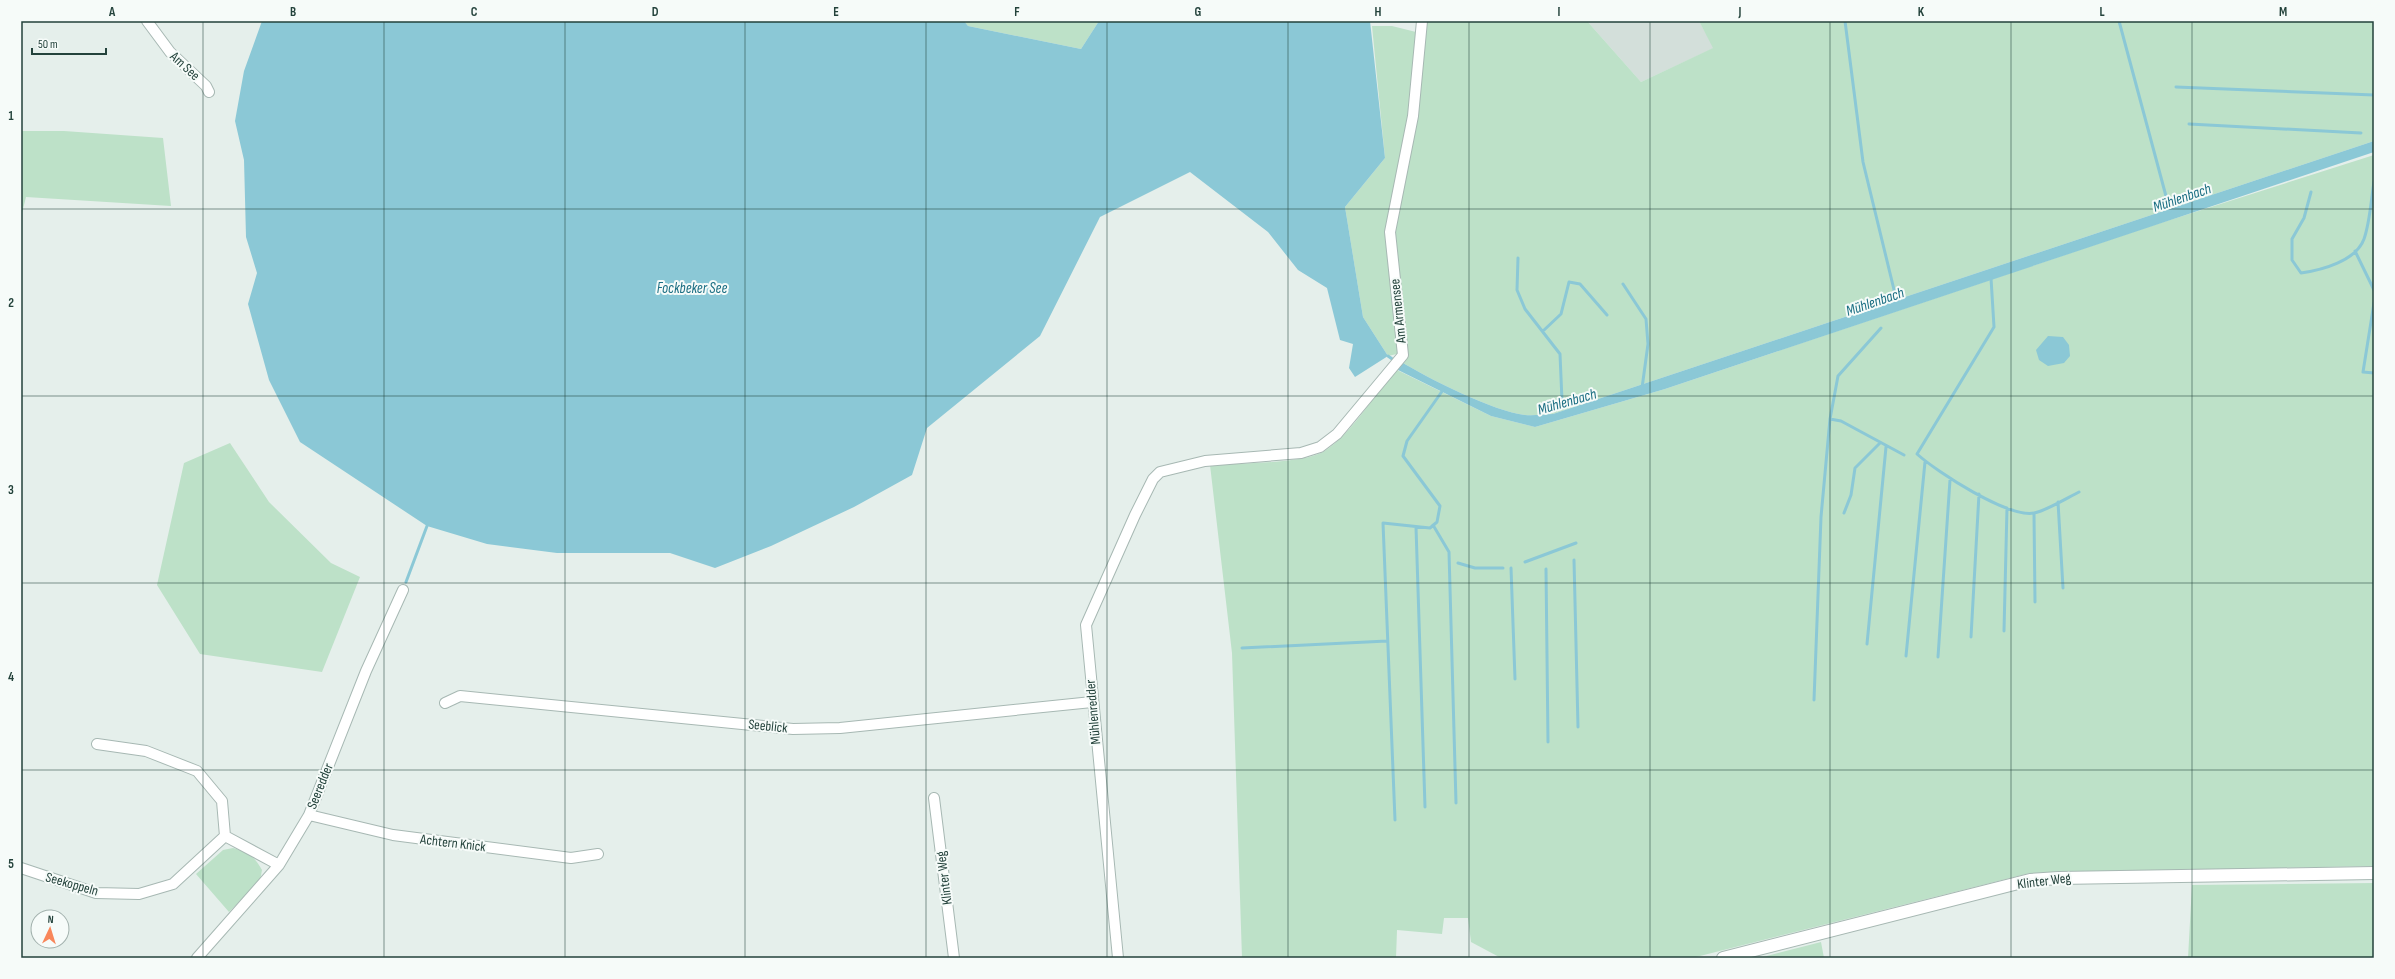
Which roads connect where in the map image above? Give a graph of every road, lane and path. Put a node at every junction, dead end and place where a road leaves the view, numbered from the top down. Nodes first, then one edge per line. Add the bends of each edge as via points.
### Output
1 (147, 21) edge
2 (1422, 21) edge
3 (209, 92) dead end
4 (1153, 480) joint
5 (403, 590) dead end
6 (1092, 702) junction
7 (445, 703) dead end
8 (97, 744) dead end
9 (934, 798) dead end
10 (309, 815) junction
11 (225, 836) junction
12 (598, 854) dead end
13 (279, 865) junction
14 (21, 868) edge
15 (2374, 873) edge
16 (197, 958) edge
17 (954, 958) edge
18 (1118, 958) edge
19 (1723, 958) edge

1 - 3 street, Am See via 170,52 206,86
2 - 4 street, Am Armensee via 1414,116 1390,232 1403,355 1337,434 1320,447 1301,453 1206,461 1160,472
4 - 6 street, Mühlenredder via 1086,625
5 - 10 street, Seeredder via 366,671
6 - 7 street, Seeblick via 840,728 801,729 460,696
6 - 18 street, Mühlenredder
8 - 11 street via 146,751 197,771 222,801
9 - 17 street, Klinter Weg
10 - 12 street, Achtern Knick via 393,836 571,858
10 - 13 street, Seeredder
11 - 13 street
11 - 14 street, Seekoppeln via 172,884 139,894 96,893
13 - 16 street, Seeredder
15 - 19 street, Klinter Weg via 2030,880

